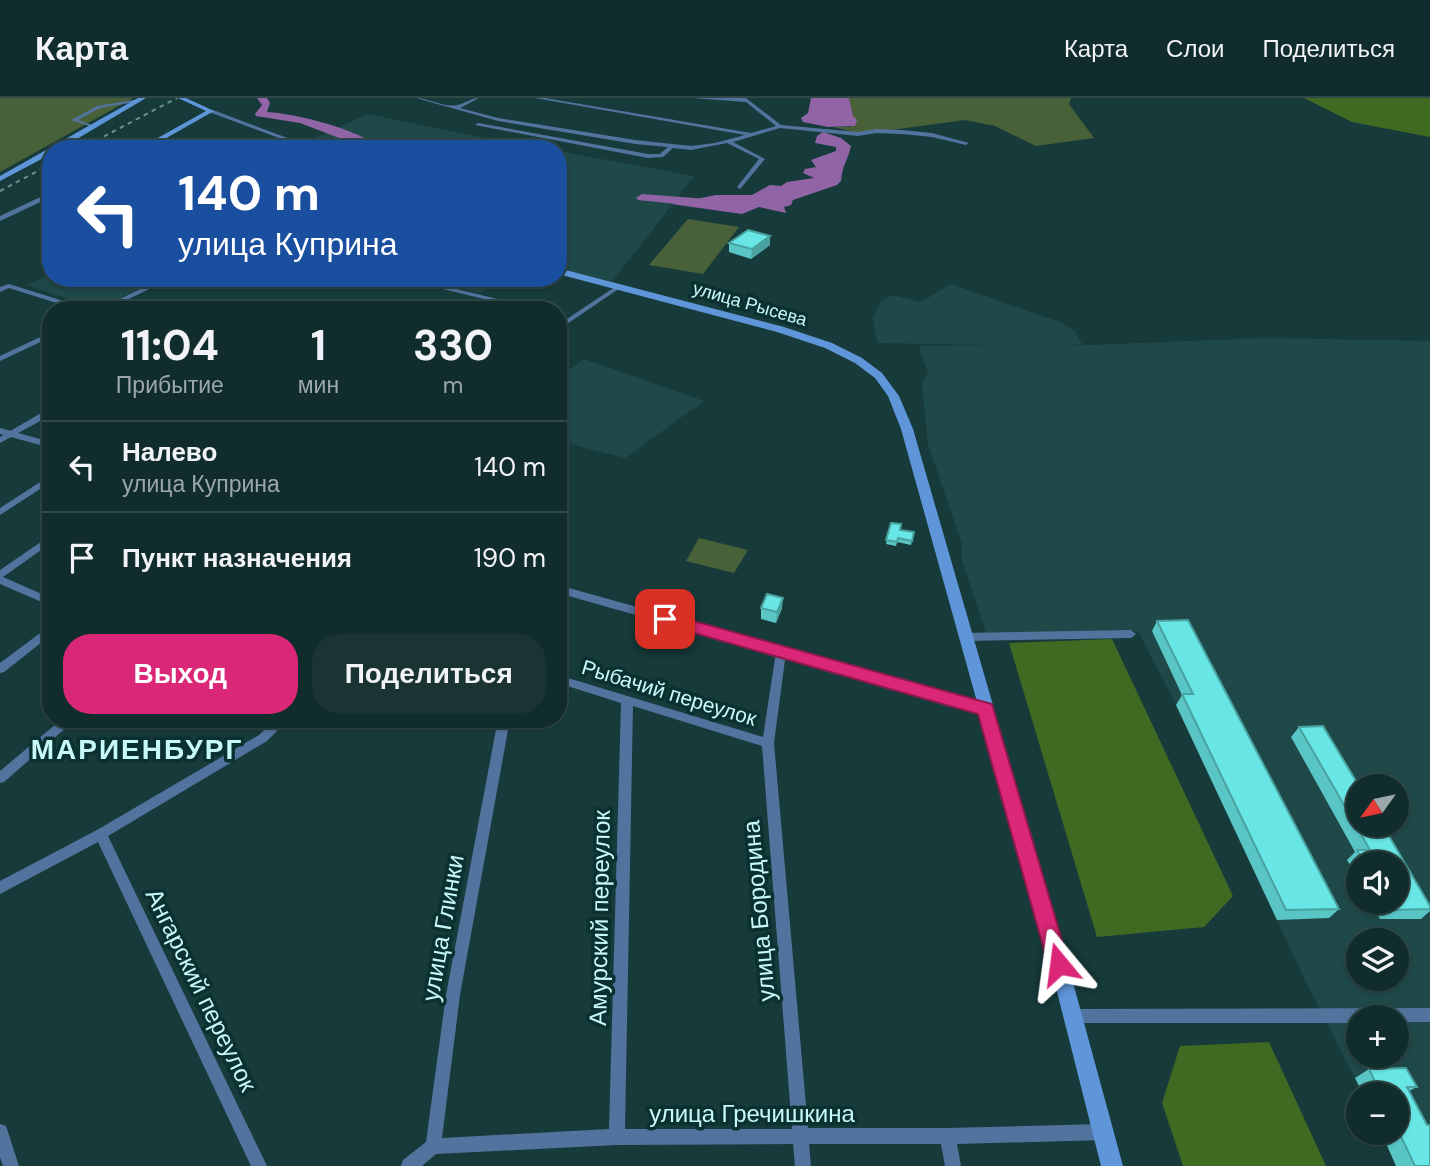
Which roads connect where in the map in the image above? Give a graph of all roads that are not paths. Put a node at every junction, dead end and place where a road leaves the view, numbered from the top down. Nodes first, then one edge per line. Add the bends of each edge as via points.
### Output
1 (181, 98) edge
2 (418, 98) edge
3 (477, 98) edge
4 (537, 98) edge
5 (695, 98) edge
6 (141, 99) edge
7 (745, 99) edge
8 (455, 108) junction
9 (213, 113) junction
10 (478, 125) dead end
11 (780, 126) junction
12 (93, 127) junction
13 (752, 134) junction
14 (70, 140) edge
15 (159, 140) edge
16 (290, 140) edge
17 (560, 140) edge
18 (567, 141) edge
19 (729, 142) junction
20 (966, 143) dead end
21 (671, 147) junction
22 (42, 156) edge
23 (0, 179) edge
24 (740, 187) dead end
25 (42, 198) edge
26 (0, 219) edge
27 (567, 273) edge
28 (620, 286) junction
29 (150, 287) edge
30 (439, 287) edge
31 (0, 290) edge
32 (58, 301) edge
33 (119, 301) edge
34 (501, 301) edge
35 (567, 316) edge
36 (574, 317) junction
37 (567, 322) edge
38 (42, 338) edge
39 (0, 359) edge
40 (42, 415) edge
41 (5, 432) edge
42 (0, 439) edge
43 (42, 442) edge
44 (42, 484) edge
45 (0, 512) edge
46 (42, 545) edge
47 (0, 577) edge
48 (567, 596) edge
49 (42, 598) edge
50 (1131, 634) dead end
51 (42, 636) edge
52 (964, 637) junction
53 (781, 652) junction
54 (0, 669) edge
55 (567, 682) edge
56 (627, 700) junction
57 (986, 710) junction
58 (59, 728) edge
59 (274, 728) edge
60 (502, 728) edge
61 (768, 743) junction
62 (0, 778) edge
63 (102, 834) junction
64 (0, 888) edge
65 (1073, 1016) junction
66 (1430, 1016) edge
67 (0, 1132) edge
68 (1103, 1132) junction
69 (948, 1136) junction
70 (617, 1137) junction
71 (801, 1137) junction
72 (433, 1146) junction
73 (11, 1166) edge
74 (260, 1166) edge
75 (409, 1166) edge
76 (803, 1166) edge
77 (953, 1166) edge
78 (1112, 1166) edge

1 - 9 main road
2 - 8 street
3 - 8 street
4 - 13 street
5 - 7 street
6 - 12 main road
6 - 12 street via 99,107 74,120
7 - 11 street
8 - 21 street
9 - 15 main road
9 - 16 street
10 - 17 street
11 - 13 street
11 - 20 street via 858,134 902,132
12 - 14 main road
13 - 19 street
18 - 21 street via 648,156 661,156
19 - 21 street via 705,148
19 - 24 street via 762,159
22 - 23 main road
25 - 26 street
27 - 28 main road, улица Рысева
28 - 36 street
28 - 52 main road, улица Рысева via 771,327 839,351 880,377 903,417
29 - 33 street
30 - 34 street
31 - 32 street via 9,286
35 - 36 street
36 - 37 street
38 - 39 street
40 - 41 street
41 - 42 street
41 - 43 street
44 - 45 street
46 - 47 street
47 - 49 street
48 - 53 street
50 - 52 street
51 - 54 street
52 - 57 main road, улица Рысева
53 - 57 street
53 - 61 street, улица Бородина
55 - 56 street, Рыбачий переулок
56 - 61 street, Рыбачий переулок
56 - 70 street, Амурский переулок
57 - 65 main road, улица Рысева
58 - 62 street
59 - 63 street
60 - 72 street, улица Глинки via 453,995
61 - 71 street, улица Бородина
63 - 64 street
63 - 74 street, Ангарский переулок
65 - 66 street
65 - 68 main road, улица Рысева
67 - 73 street
68 - 69 street, улица Гречишкина
68 - 78 main road, улица Рысева
69 - 71 street, улица Гречишкина
69 - 77 street
70 - 71 street, улица Гречишкина
70 - 72 street, улица Гречишкина
71 - 76 street, улица Бородина
72 - 75 street

